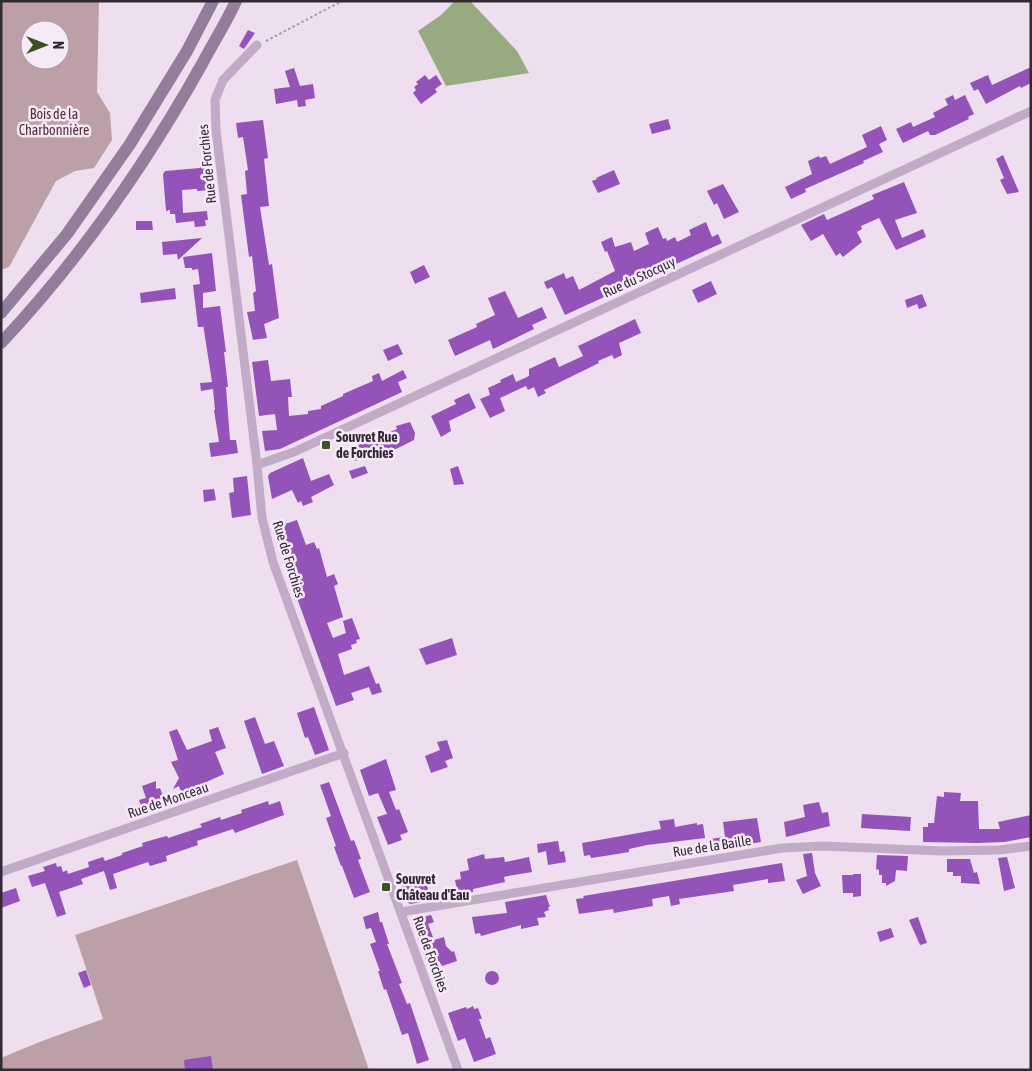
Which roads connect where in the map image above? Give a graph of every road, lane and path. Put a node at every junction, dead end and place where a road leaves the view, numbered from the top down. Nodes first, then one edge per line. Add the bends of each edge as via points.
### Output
1 (214, 1) edge
2 (236, 1) edge
3 (342, 1) edge
4 (257, 45) joint
5 (1031, 111) edge
6 (1, 313) edge
7 (1, 344) edge
8 (257, 465) junction
9 (344, 753) junction
10 (1031, 846) edge
11 (1, 872) edge
12 (401, 912) junction
13 (458, 1070) edge

1 - 6 main road via 188,51 130,144 67,234
2 - 7 main road via 178,107 147,155 84,245
3 - 4 path
4 - 8 street, Rue de Forchies via 224,80 214,100
5 - 8 street, Rue du Stocquy via 294,452
8 - 9 street, Rue de Forchies via 262,518 273,562
9 - 11 street, Rue de Monceau
9 - 12 street, Rue de Forchies
10 - 12 street, Rue de la Baille via 942,851 823,846 782,848
12 - 13 street, Rue de Forchies

